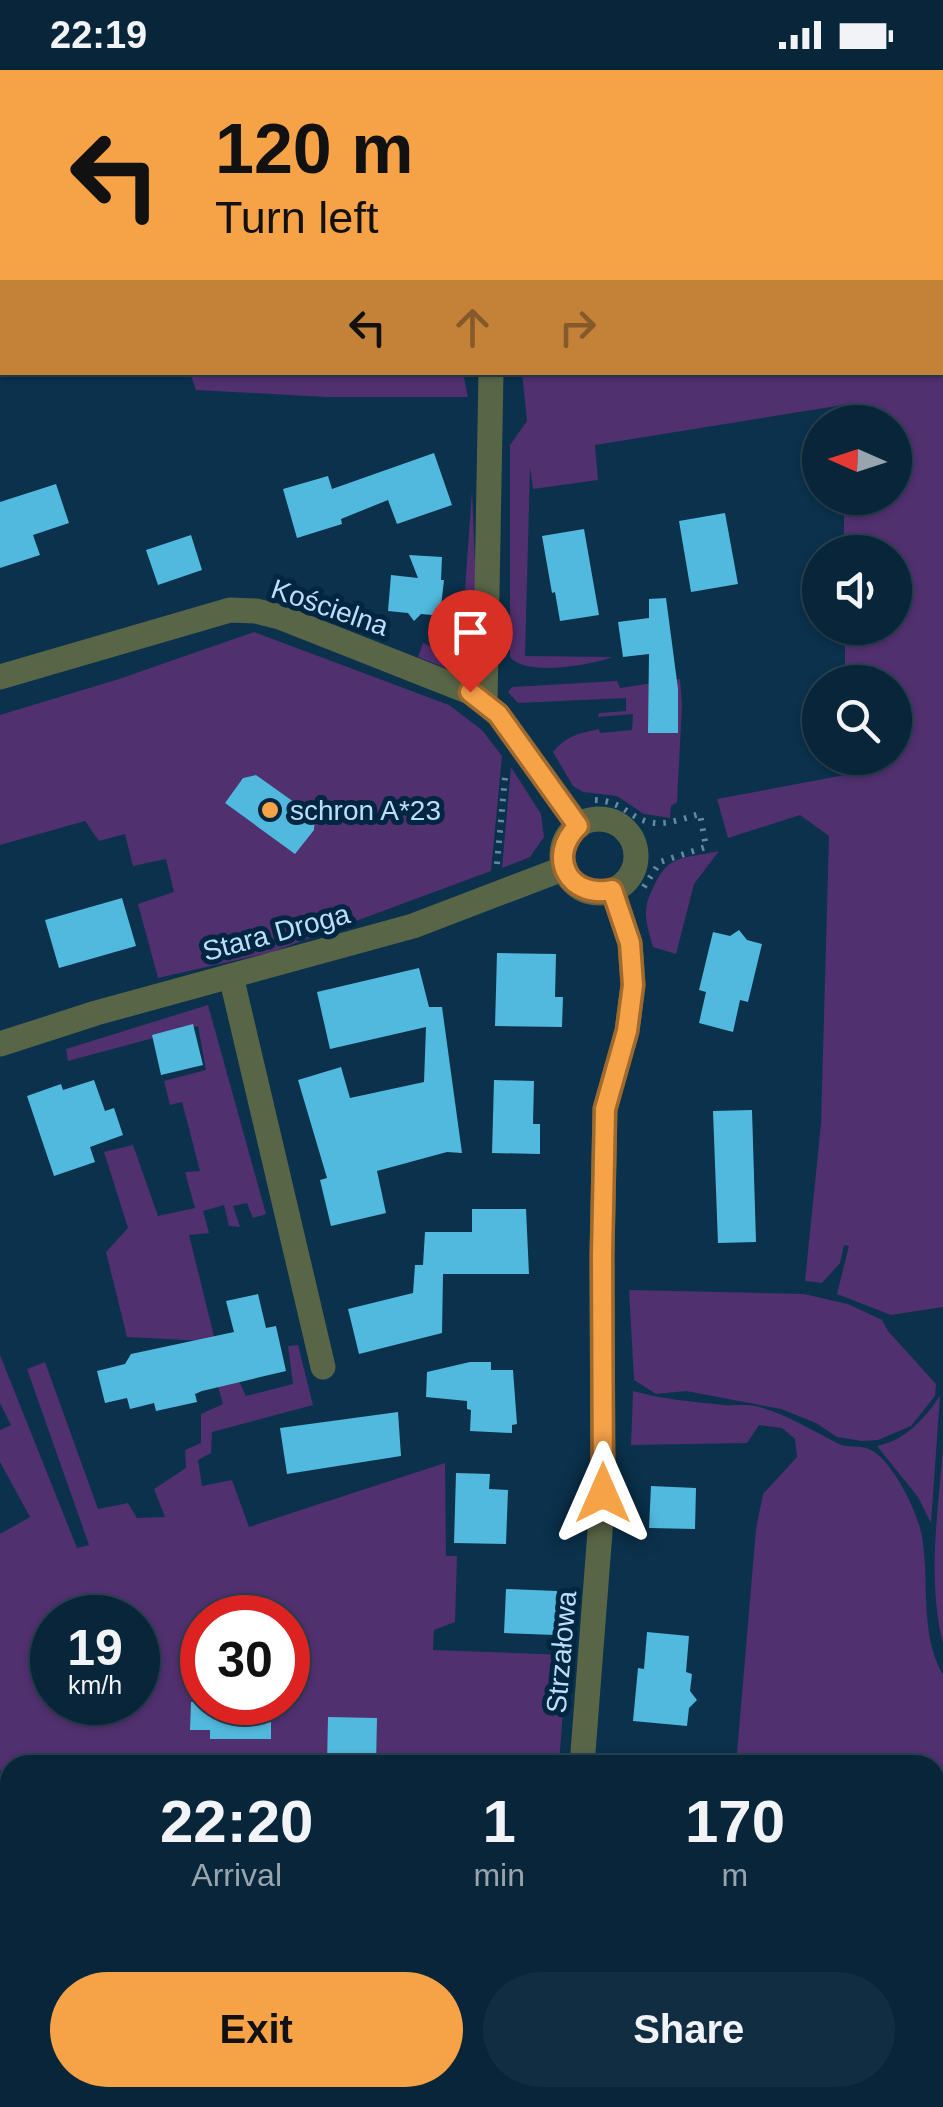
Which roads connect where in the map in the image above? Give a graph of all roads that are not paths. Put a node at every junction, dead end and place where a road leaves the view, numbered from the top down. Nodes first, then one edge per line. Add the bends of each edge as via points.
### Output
1 (491, 375) edge
2 (0, 677) edge
3 (485, 702) junction
4 (578, 826) junction
5 (565, 868) junction
6 (612, 890) junction
7 (230, 976) junction
8 (0, 1044) edge
9 (324, 1367) dead end
10 (583, 1755) edge

1 - 3 street
2 - 3 street, Kościelna via 244,610 268,613 456,684
3 - 4 street, Kościelna
4 - 5 street via 564,845
4 - 6 street via 601,819 630,836 634,868
5 - 6 street via 589,892
5 - 7 street, Stara Droga via 412,926
6 - 10 street, Strzałowa via 630,943 633,985 605,1109 603,1493
7 - 8 street, Stara Droga
7 - 9 street

